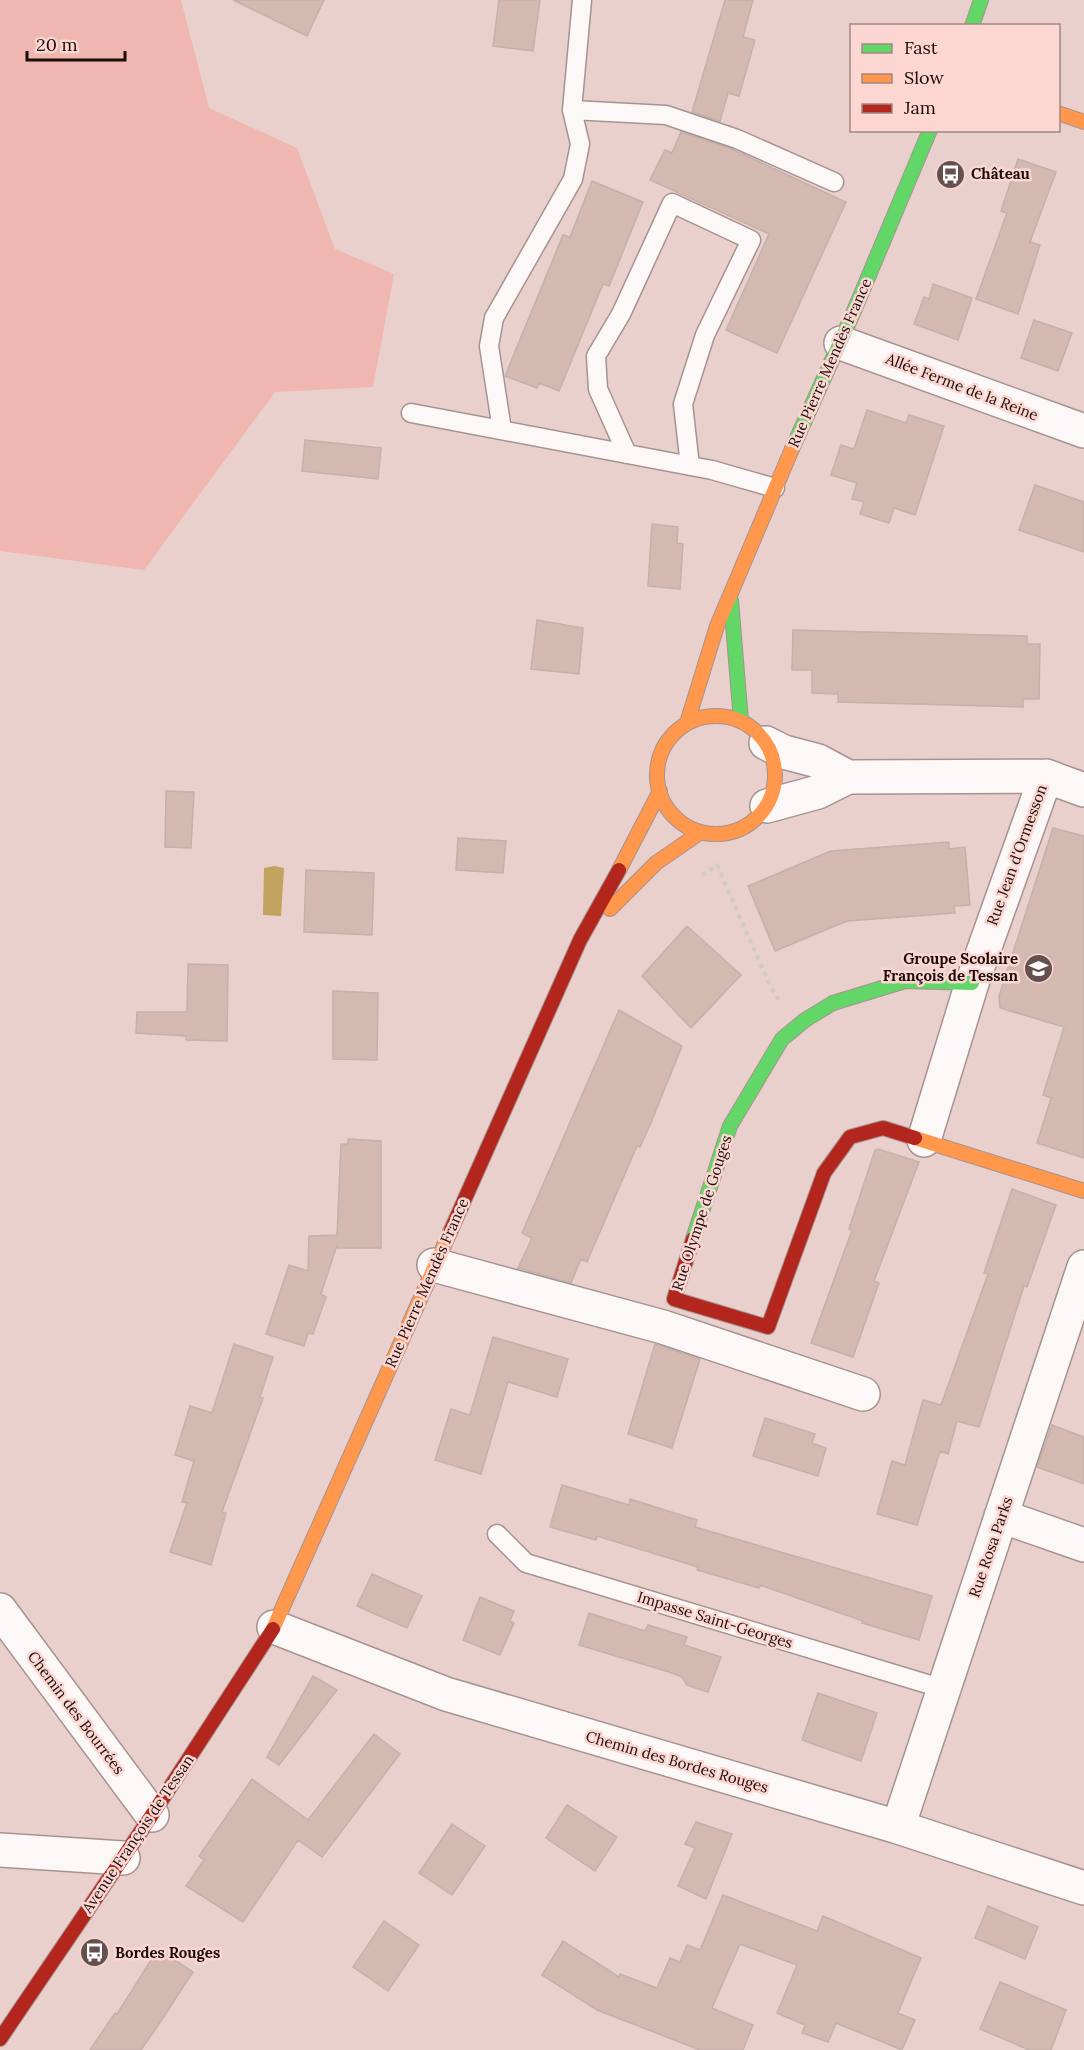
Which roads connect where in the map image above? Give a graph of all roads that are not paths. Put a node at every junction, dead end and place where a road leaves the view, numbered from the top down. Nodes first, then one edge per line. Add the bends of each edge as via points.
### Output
1 (582, 0) edge
2 (981, 0) edge
3 (973, 24) edge
4 (572, 110) junction
5 (1060, 113) edge
6 (1084, 122) edge
7 (929, 132) edge
8 (834, 182) dead end
9 (841, 343) junction
10 (411, 413) dead end
11 (502, 430) junction
12 (1084, 431) edge
13 (627, 454) junction
14 (690, 466) junction
15 (775, 488) junction
16 (731, 595) junction
17 (741, 721) junction
18 (687, 723) junction
19 (766, 743) junction
20 (1046, 776) junction
21 (848, 777) junction
22 (1084, 790) edge
23 (660, 791) junction
24 (767, 806) junction
25 (701, 832) junction
26 (580, 940) junction
27 (972, 983) junction
28 (924, 1140) junction
29 (1084, 1191) edge
30 (435, 1265) junction
31 (1084, 1267) edge
32 (863, 1394) dead end
33 (1001, 1516) junction
34 (497, 1534) dead end
35 (1084, 1545) edge
36 (0, 1610) edge
37 (274, 1627) junction
38 (944, 1689) junction
39 (152, 1815) junction
40 (898, 1827) junction
41 (0, 1850) edge
42 (123, 1858) junction
43 (1084, 1888) edge
44 (0, 2039) edge

1 - 4 lane
2 - 3 street
4 - 8 lane via 666,115 737,139
4 - 11 lane via 580,144 573,179 494,318 489,346
5 - 6 street
7 - 9 street, Rue Pierre Mendès France
9 - 12 street, Allée Ferme de la Reine
9 - 15 street, Rue Pierre Mendès France
10 - 11 lane
11 - 13 lane
13 - 14 lane
13 - 14 lane via 598,389 596,356 621,314 672,203 751,240 705,335 683,404
14 - 15 lane
15 - 16 street, Rue Pierre Mendès France
16 - 17 street, Rue Pierre Mendès France
16 - 18 street, Rue Pierre Mendès France via 700,671
17 - 18 street via 723,716
17 - 19 street
18 - 23 street via 672,736 662,753 657,772
19 - 21 street via 818,761
19 - 24 street via 775,774
20 - 21 street
20 - 22 street
20 - 27 street, Rue Jean d'Ormesson
21 - 24 street via 818,792
23 - 25 street via 675,817
23 - 26 street, Rue Pierre Mendès France
24 - 25 street via 745,827 731,832
25 - 26 street, Rue Pierre Mendès France via 656,863
26 - 30 street, Rue Pierre Mendès France
27 - 28 street, Rue Jean d'Ormesson
27 - 28 street, Rue Olympe de Gouges via 905,981 833,1003 782,1039 730,1126 674,1299 768,1327 824,1173 850,1137 884,1128
28 - 29 street
30 - 32 street via 663,1327
30 - 37 street, Rue Pierre Mendès France
31 - 33 street, Rue Rosa Parks
33 - 35 street
33 - 38 street, Rue Rosa Parks
34 - 38 lane, Impasse Saint-Georges via 526,1563
36 - 39 street, Chemin des Bourrées
37 - 39 street, Avenue François de Tessan
37 - 40 street, Chemin des Bordes Rouges via 446,1694
38 - 40 street, Rue Rosa Parks
39 - 42 street, Avenue François de Tessan
40 - 43 street, Chemin des Bordes Rouges
41 - 42 street
42 - 44 street, Avenue François de Tessan

